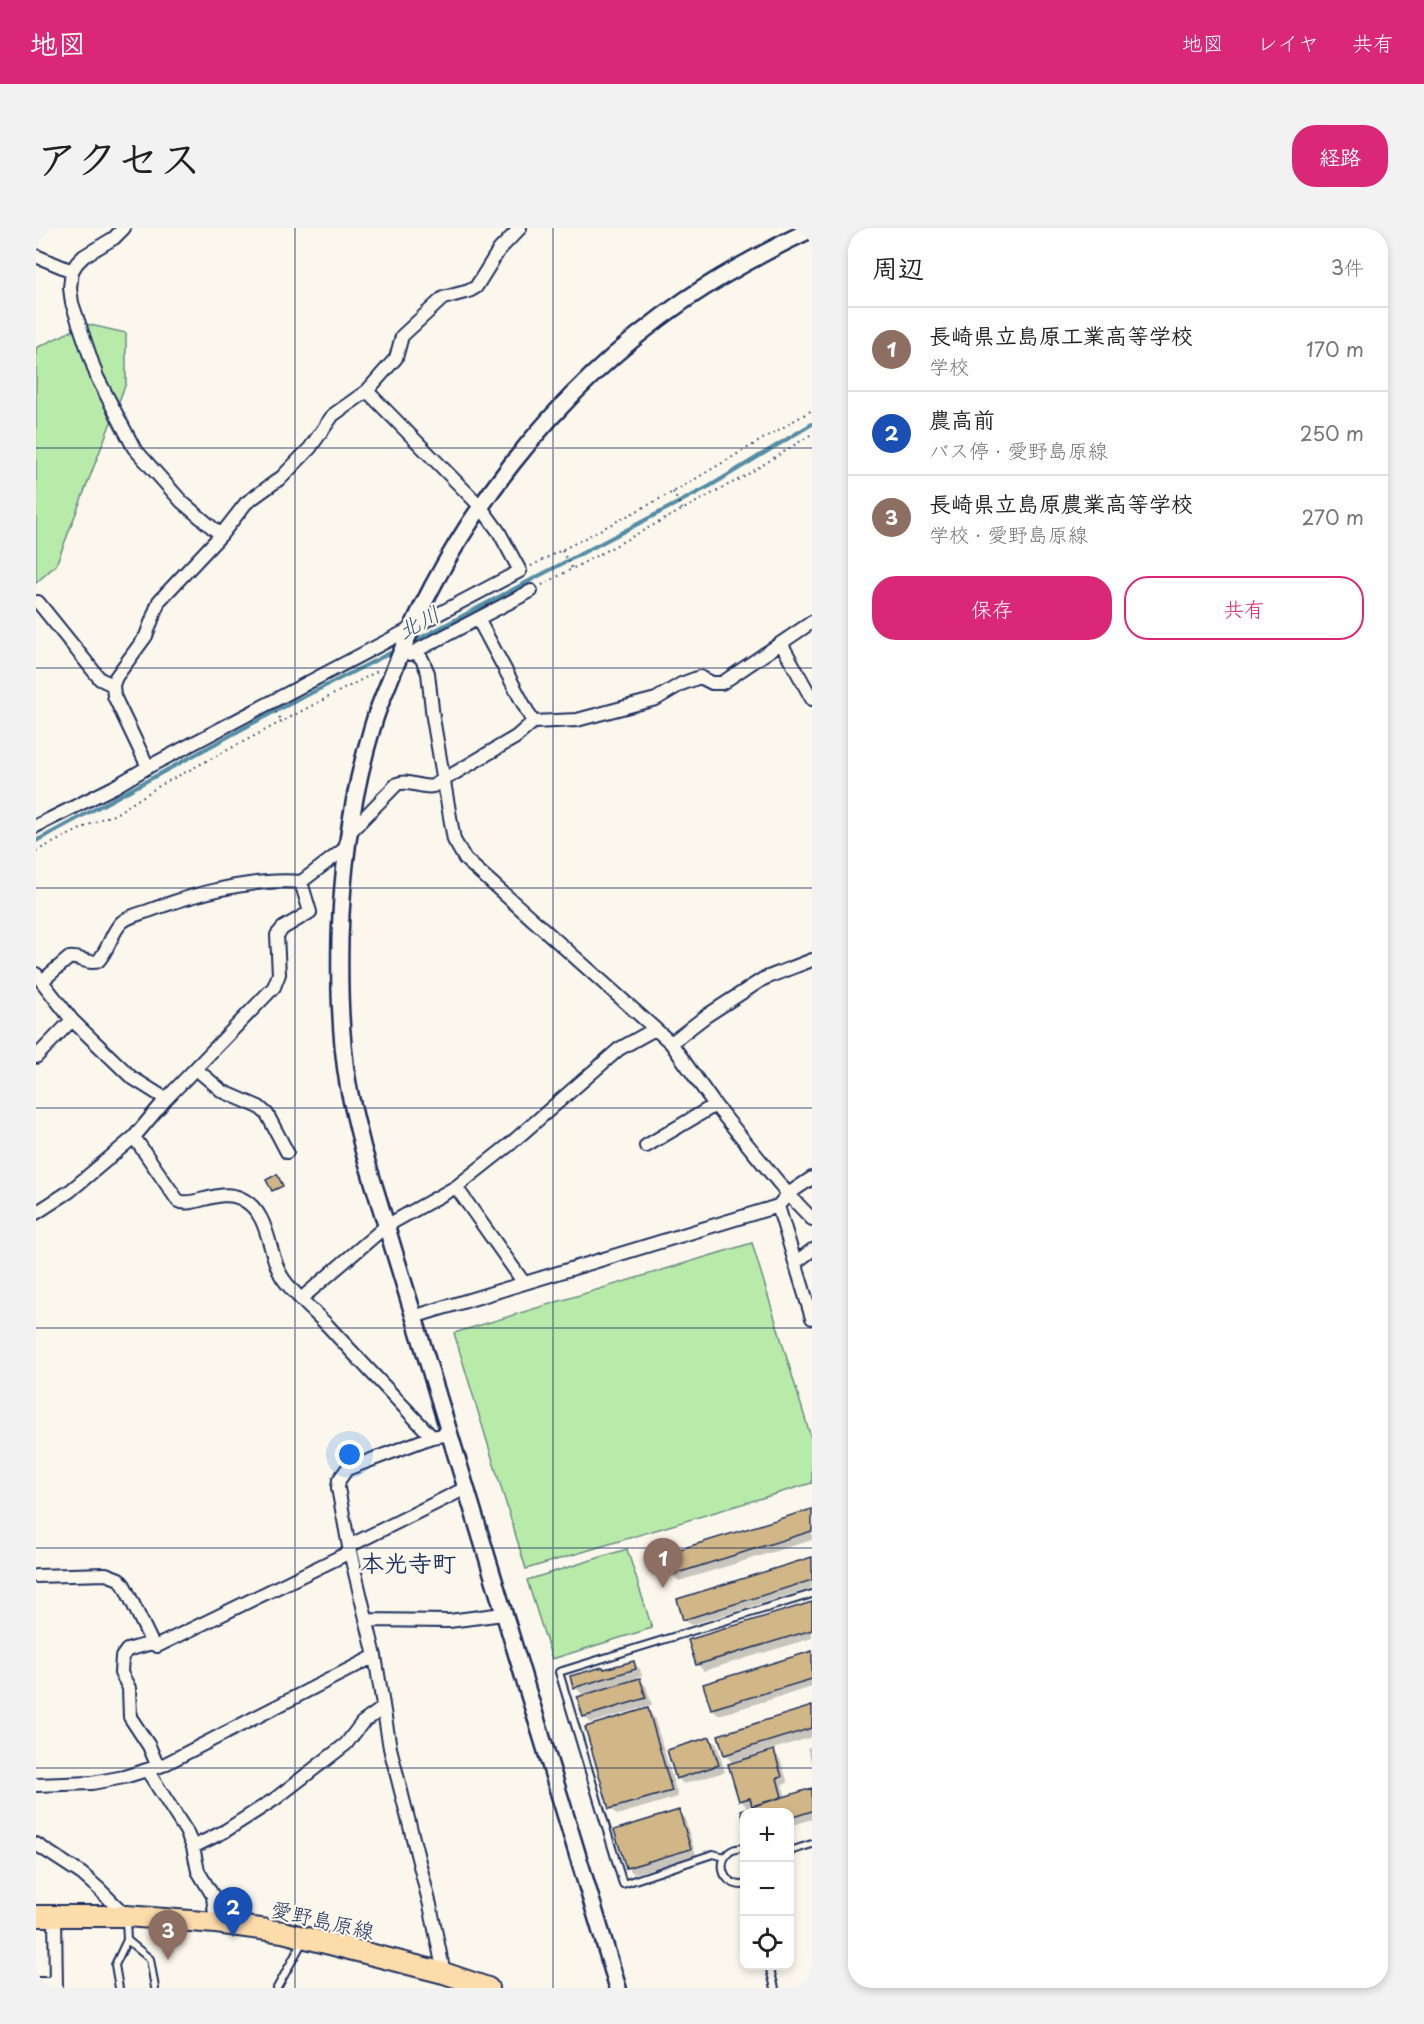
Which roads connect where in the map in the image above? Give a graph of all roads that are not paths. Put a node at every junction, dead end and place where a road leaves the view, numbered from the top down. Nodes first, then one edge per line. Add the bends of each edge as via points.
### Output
1 (124, 228) edge
2 (520, 228) edge
3 (812, 230) edge
4 (36, 256) edge
5 (72, 271) junction
6 (367, 391) junction
7 (480, 506) junction
8 (221, 535) junction
9 (531, 591) road end
10 (38, 602) dead end
11 (478, 619) junction
12 (812, 622) edge
13 (411, 629) junction
14 (781, 643) junction
15 (405, 655) junction
16 (113, 685) junction
17 (812, 699) edge
18 (533, 722) junction
19 (148, 766) junction
20 (442, 779) junction
21 (36, 825) edge
22 (349, 839) junction
23 (302, 882) junction
24 (812, 960) edge
25 (39, 978) edge
26 (72, 1020) junction
27 (655, 1029) junction
28 (671, 1043) junction
29 (36, 1057) edge
30 (196, 1069) junction
31 (166, 1099) junction
32 (716, 1105) junction
33 (134, 1137) junction
34 (646, 1146) dead end
35 (288, 1152) dead end
36 (812, 1178) edge
37 (456, 1187) junction
38 (788, 1194) junction
39 (778, 1206) junction
40 (36, 1213) edge
41 (812, 1219) edge
42 (386, 1226) junction
43 (812, 1251) edge
44 (795, 1263) junction
45 (524, 1283) junction
46 (302, 1298) junction
47 (413, 1317) junction
48 (812, 1318) edge
49 (450, 1434) junction
50 (432, 1437) junction
51 (466, 1488) junction
52 (350, 1549) junction
53 (36, 1576) edge
54 (812, 1594) edge
55 (503, 1614) junction
56 (366, 1620) junction
57 (152, 1643) junction
58 (375, 1656) junction
59 (383, 1708) junction
60 (153, 1768) junction
61 (36, 1785) edge
62 (36, 1844) edge
63 (812, 1844) edge
64 (193, 1846) junction
65 (740, 1848) edge
66 (794, 1849) edge
67 (725, 1857) junction
68 (740, 1885) edge
69 (45, 1916) edge
70 (126, 1916) junction
71 (216, 1923) junction
72 (305, 1938) junction
73 (128, 1940) junction
74 (771, 1970) edge
75 (444, 1973) junction
76 (36, 1984) edge
77 (56, 1986) edge
78 (119, 1988) edge
79 (155, 1988) edge
80 (277, 1988) edge
81 (488, 1988) edge
82 (618, 1988) edge
83 (776, 1988) edge

1 - 5 street via 84,256
2 - 6 street via 499,250 476,287 443,298 402,336 396,358
3 - 7 street via 718,279 649,327 572,395 517,456
4 - 5 street
5 - 8 street via 72,303 97,377 134,448 182,502
6 - 7 street
6 - 8 street via 333,415 310,448 282,477 246,503
7 - 13 street via 450,553
7 - 13 street via 520,571
8 - 16 street via 159,601 146,636
9 - 11 street
10 - 16 street via 100,679
11 - 15 street
11 - 18 street
12 - 14 street
13 - 15 street
13 - 19 street
14 - 17 street
14 - 18 street via 722,683 712,683 700,676 656,699 577,720
15 - 20 street via 422,659 428,673
15 - 22 street via 374,721
16 - 19 street via 114,696
18 - 20 street
19 - 21 street
20 - 22 street via 430,787 397,784
20 - 27 street via 454,840 465,859
22 - 23 street
22 - 42 street via 341,897 343,1041 360,1138
23 - 25 street via 254,884 180,900 129,917 120,924 98,961 69,958
23 - 30 street via 310,912 277,935 279,974 273,987
24 - 28 street via 763,979
25 - 26 street
26 - 29 street
26 - 31 street via 131,1077
27 - 28 street
27 - 37 street via 619,1049
28 - 32 street
30 - 31 street
30 - 35 street via 222,1091 267,1114
31 - 33 street
32 - 34 street
32 - 38 street
33 - 40 street via 70,1191
33 - 46 street via 178,1201 185,1204 228,1195 241,1198 254,1209 266,1228 282,1277
36 - 38 street
37 - 42 street
37 - 45 street
38 - 39 street
38 - 41 street
39 - 44 street
39 - 45 street
42 - 46 street
42 - 47 street
43 - 44 street
44 - 48 street
45 - 47 street
46 - 50 street
47 - 49 street
49 - 50 street
49 - 51 street
50 - 52 street via 342,1474 338,1488
51 - 52 street
51 - 55 street
52 - 56 street
52 - 57 street via 162,1645
53 - 57 street via 106,1574 119,1579
54 - 67 lane via 559,1672 623,1884 713,1854
55 - 56 street via 449,1621
55 - 82 street
56 - 58 street
57 - 60 street via 127,1650 122,1657 121,1673 129,1688 130,1718 149,1746
58 - 59 street
58 - 60 street
59 - 64 street via 362,1723 346,1744 275,1799
59 - 75 street
60 - 61 street via 92,1784
60 - 64 street
62 - 70 street via 82,1874
63 - 66 lane
64 - 71 street via 198,1871 213,1896
65 - 67 lane
67 - 68 lane via 725,1875
69 - 70 main road, 愛野島原線
69 - 77 street
70 - 71 main road, 愛野島原線
70 - 73 lane
71 - 72 main road, 愛野島原線
72 - 75 main road, 愛野島原線
72 - 80 lane
73 - 78 lane via 115,1965
73 - 79 lane via 150,1959
74 - 83 lane
75 - 81 main road, 愛野島原線
76 - 77 street

